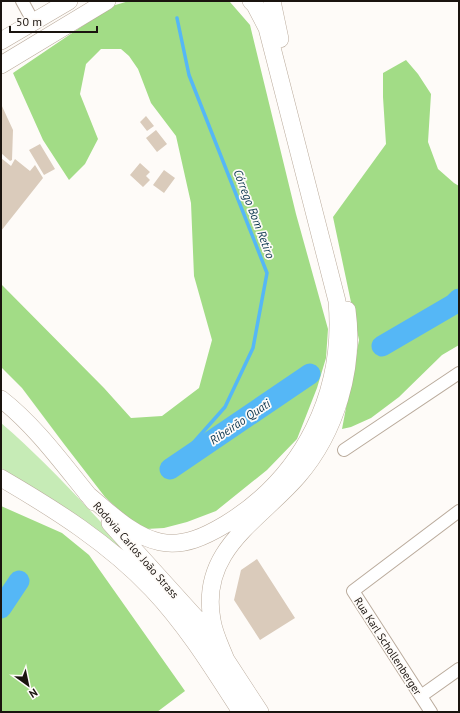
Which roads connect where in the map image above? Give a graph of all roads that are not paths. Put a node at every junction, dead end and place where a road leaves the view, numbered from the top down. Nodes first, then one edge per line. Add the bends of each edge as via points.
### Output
1 (22, 1) edge
2 (69, 1) edge
3 (107, 1) edge
4 (251, 1) edge
5 (272, 1) edge
6 (34, 23) junction
7 (1, 41) edge
8 (1, 65) edge
9 (459, 372) edge
10 (1, 399) edge
11 (344, 450) dead end
12 (1, 478) edge
13 (87, 494) junction
14 (459, 511) edge
15 (226, 660) junction
16 (459, 669) edge
17 (421, 696) junction
18 (241, 712) edge
19 (260, 712) edge
20 (431, 712) edge

1 - 6 street
2 - 6 highway
3 - 8 highway
4 - 13 highway via 267,28 337,301 339,320 335,360 325,402 316,427 293,464 242,514 199,538 168,543 141,535
5 - 15 highway via 346,299 349,345 337,408 312,458 283,493 244,528 219,562 213,576 210,604 212,620
6 - 7 highway
9 - 11 street
10 - 13 highway, Rodovia Carlos João Strass via 45,443
12 - 18 highway, Rodovia Carlos João Strass via 51,507 100,541 136,574 169,608 195,642
13 - 15 highway, Rodovia Carlos João Strass via 196,618
14 - 17 street, Rua Karl Schollenberger via 353,591
15 - 19 highway, Rodovia Carlos João Strass
16 - 17 street
17 - 20 street, Rua Karl Schollenberger

